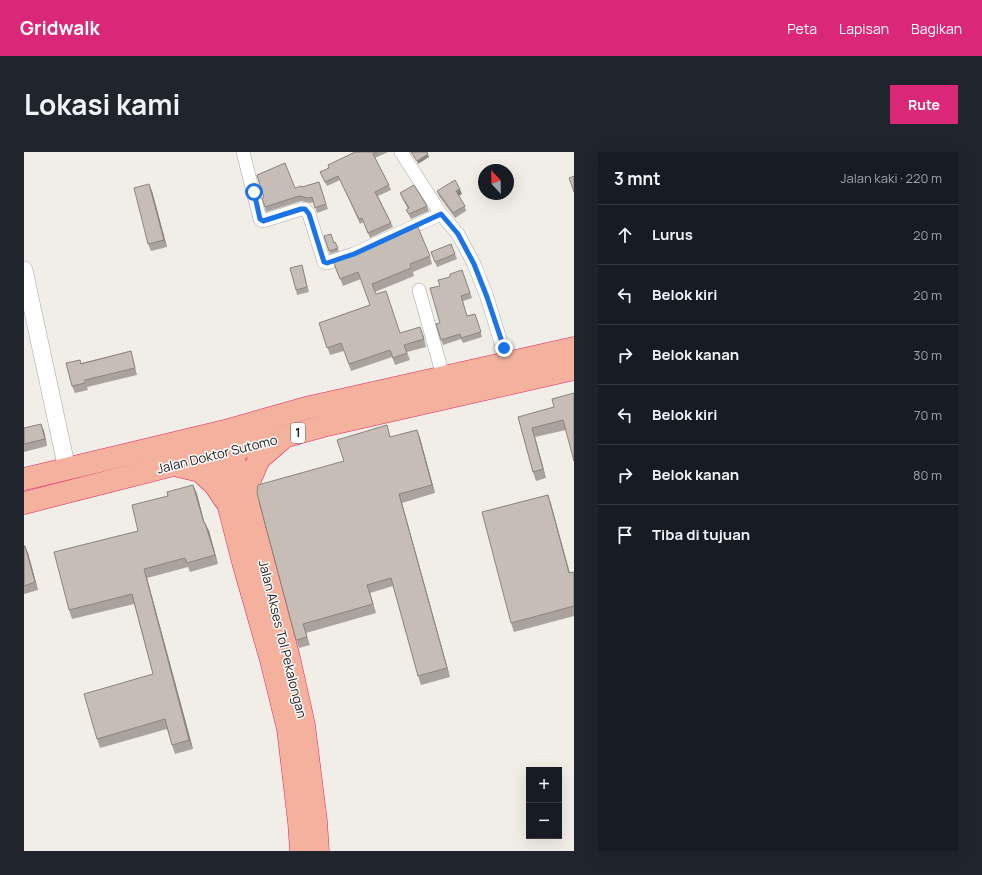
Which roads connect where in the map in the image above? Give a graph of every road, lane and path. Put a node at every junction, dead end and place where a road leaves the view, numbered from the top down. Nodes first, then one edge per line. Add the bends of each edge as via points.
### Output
1 (243, 152) edge
2 (401, 152) edge
3 (441, 214) junction
4 (24, 270) edge
5 (419, 290) dead end
6 (574, 348) edge
7 (507, 362) junction
8 (574, 368) edge
9 (443, 376) junction
10 (283, 437) junction
11 (220, 443) junction
12 (174, 465) junction
13 (67, 469) junction
14 (24, 479) edge
15 (24, 503) edge
16 (239, 506) junction
17 (301, 851) edge
18 (318, 851) edge

1 - 3 street via 260,219 263,221 305,209 309,214 324,262 327,263 354,254
2 - 3 street
3 - 7 street via 458,234 474,264
4 - 13 street
5 - 9 street
6 - 7 highway, Jalan Doktor Sutomo / 1
7 - 9 highway, Jalan Doktor Sutomo / 1
8 - 10 highway, Jalan Doktor Sutomo / 1
9 - 11 highway, Jalan Doktor Sutomo / 1 via 306,408
10 - 11 highway, Jalan Doktor Sutomo / 1
10 - 16 highway via 259,459
11 - 12 highway, Jalan Doktor Sutomo / 1
11 - 13 highway, Jalan Doktor Sutomo / 1
11 - 16 highway, Jalan Akses Tol Pekalongan
12 - 15 highway, Jalan Doktor Sutomo / 1
12 - 16 highway via 200,472
13 - 14 highway, Jalan Doktor Sutomo / 1
16 - 17 highway, Jalan Akses Tol Pekalongan via 288,729 300,822
16 - 18 highway, Jalan Akses Tol Pekalongan via 289,658 304,725

